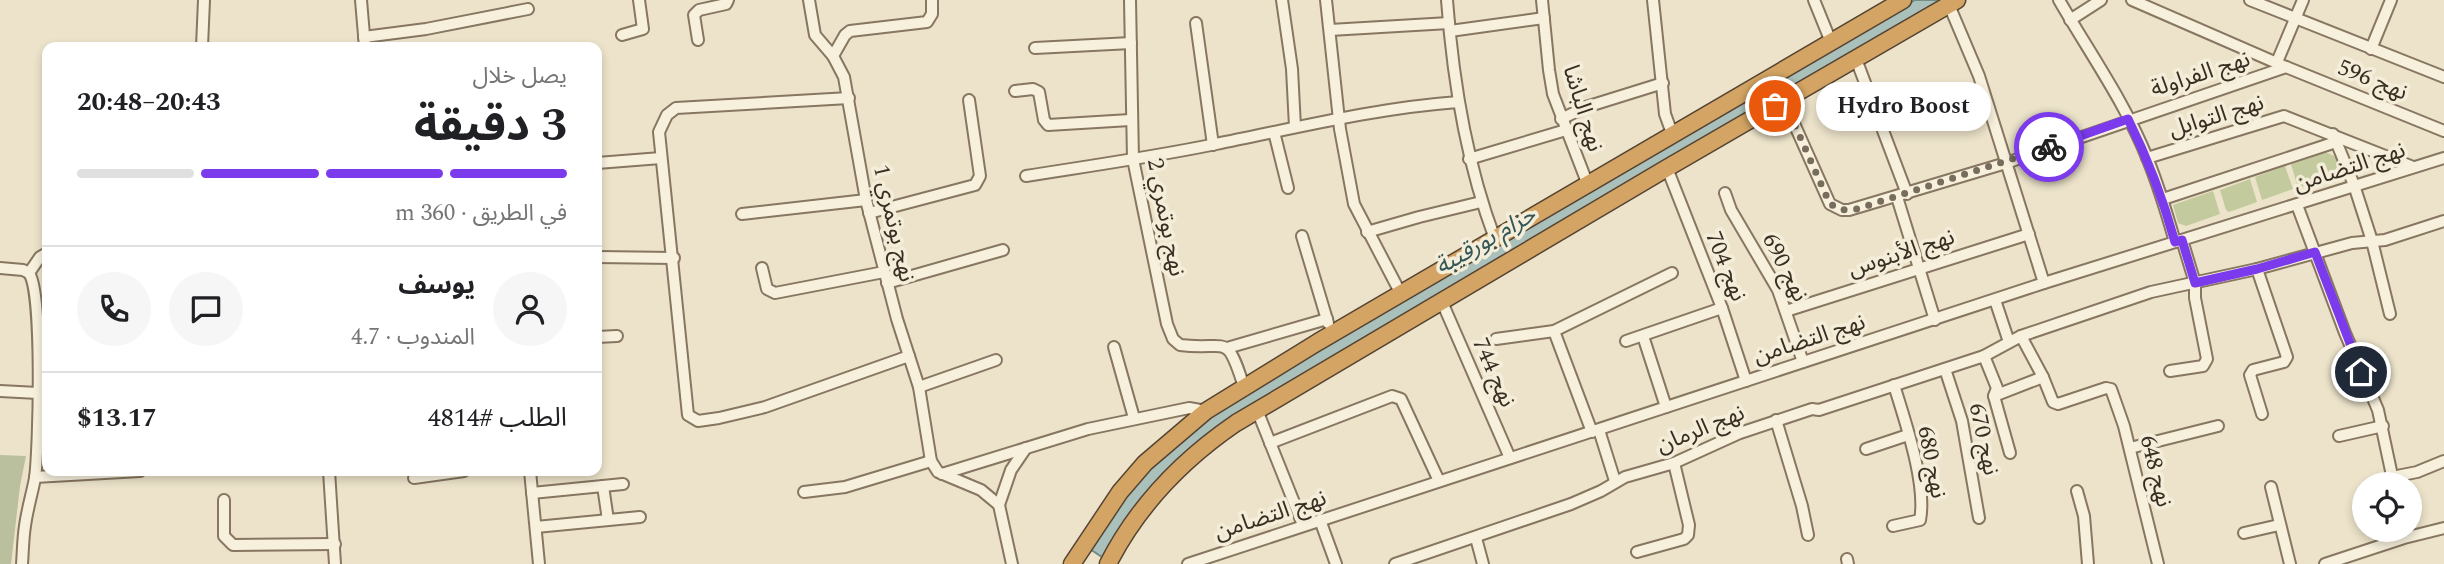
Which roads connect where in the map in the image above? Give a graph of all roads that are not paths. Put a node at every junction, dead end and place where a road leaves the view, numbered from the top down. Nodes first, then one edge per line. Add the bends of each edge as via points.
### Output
1 (204, 0) edge
2 (360, 0) edge
3 (639, 0) edge
4 (728, 0) edge
5 (809, 0) edge
6 (932, 0) edge
7 (1130, 0) edge
8 (1282, 0) edge
9 (1326, 0) edge
10 (1447, 0) edge
11 (1542, 0) edge
12 (1653, 0) edge
13 (1814, 0) edge
14 (1903, 0) edge
15 (2059, 0) edge
16 (2101, 0) edge
17 (2132, 0) edge
18 (2250, 0) edge
19 (2303, 0) edge
20 (2391, 0) edge
21 (1953, 3) edge
22 (528, 9) dead end
23 (1544, 18) junction
24 (2295, 19) junction
25 (2070, 20) junction
26 (1196, 23) dead end
27 (1450, 27) junction
28 (1329, 30) junction
29 (622, 35) dead end
30 (698, 40) dead end
31 (202, 42) edge
32 (364, 42) edge
33 (1831, 42) junction
34 (1131, 43) junction
35 (1035, 48) dead end
36 (2371, 49) junction
37 (833, 56) junction
38 (1856, 60) junction
39 (2281, 65) junction
40 (2444, 77) edge
41 (1663, 83) junction
42 (1014, 91) dead end
43 (849, 98) junction
44 (969, 100) dead end
45 (1784, 101) junction
46 (1458, 102) junction
47 (1561, 118) junction
48 (1338, 119) junction
49 (2128, 119) junction
50 (1130, 120) junction
51 (1295, 127) junction
52 (1566, 130) junction
53 (2444, 131) edge
54 (1274, 132) junction
55 (1672, 136) junction
56 (2334, 138) junction
57 (1213, 145) junction
58 (661, 158) junction
59 (2147, 158) junction
60 (2444, 158) edge
61 (1133, 159) junction
62 (1469, 159) junction
63 (602, 163) edge
64 (2006, 163) junction
65 (2413, 167) junction
66 (1667, 169) junction
67 (1026, 176) dead end
68 (1588, 185) junction
69 (2354, 185) junction
70 (1288, 188) dead end
71 (1725, 193) dead end
72 (1902, 195) junction
73 (866, 200) junction
74 (2163, 200) junction
75 (1481, 202) junction
76 (2297, 205) junction
77 (869, 213) junction
78 (742, 214) dead end
79 (2444, 221) edge
80 (1367, 232) junction
81 (2029, 234) junction
82 (1301, 236) dead end
83 (1495, 239) junction
84 (2178, 241) junction
85 (2372, 242) junction
86 (1003, 250) dead end
87 (2315, 252) junction
88 (42, 256) edge
89 (602, 257) edge
90 (674, 258) junction
91 (1918, 267) junction
92 (0, 268) edge
93 (762, 268) dead end
94 (2257, 269) junction
95 (29, 273) junction
96 (1672, 273) dead end
97 (886, 278) junction
98 (2045, 283) junction
99 (2195, 283) junction
100 (1401, 294) junction
101 (1995, 300) junction
102 (1442, 302) junction
103 (1722, 308) junction
104 (1786, 311) junction
105 (2390, 314) dead end
106 (1935, 320) junction
107 (1329, 327) junction
108 (1554, 331) junction
109 (617, 336) dead end
110 (1643, 336) junction
111 (2021, 336) junction
112 (602, 337) edge
113 (1496, 339) dead end
114 (1626, 341) dead end
115 (2009, 342) junction
116 (1114, 346) dead end
117 (1227, 348) junction
118 (42, 353) edge
119 (909, 356) junction
120 (1984, 356) junction
121 (996, 360) dead end
122 (1803, 362) junction
123 (42, 367) edge
124 (1945, 369) junction
125 (2170, 371) dead end
126 (2043, 377) junction
127 (1746, 381) junction
128 (1894, 385) junction
129 (919, 387) junction
130 (1244, 387) junction
131 (0, 391) edge
132 (38, 393) junction
133 (1994, 396) junction
134 (42, 405) edge
135 (1666, 407) junction
136 (1256, 410) junction
137 (1206, 411) junction
138 (2262, 414) dead end
139 (42, 417) edge
140 (1134, 418) junction
141 (1776, 420) junction
142 (2218, 426) dead end
143 (2383, 426) junction
144 (1596, 431) junction
145 (1908, 435) junction
146 (2339, 436) dead end
147 (1270, 443) junction
148 (1026, 448) junction
149 (2130, 448) junction
150 (1866, 449) dead end
151 (2010, 453) dead end
152 (1510, 458) junction
153 (931, 461) junction
154 (2444, 461) edge
155 (1674, 463) junction
156 (2391, 472) edge
157 (2417, 472) edge
158 (942, 474) junction
159 (52, 476) edge
160 (330, 476) edge
161 (428, 476) edge
162 (530, 476) edge
163 (35, 477) junction
164 (414, 478) dead end
165 (1439, 481) junction
166 (1615, 481) junction
167 (623, 484) dead end
168 (603, 486) junction
169 (2272, 487) dead end
170 (2077, 491) dead end
171 (804, 492) dead end
172 (532, 493) junction
173 (223, 499) dead end
174 (999, 505) junction
175 (640, 517) dead end
176 (1979, 518) dead end
177 (608, 520) junction
178 (1320, 520) junction
179 (1303, 525) junction
180 (2279, 525) junction
181 (1893, 526) dead end
182 (536, 527) junction
183 (2444, 528) edge
184 (2422, 531) edge
185 (2244, 533) dead end
186 (1808, 535) dead end
187 (1476, 538) junction
188 (2382, 542) edge
189 (335, 544) junction
190 (1637, 552) dead end
191 (1118, 556) edge
192 (22, 564) edge
193 (335, 564) edge
194 (539, 564) edge
195 (1012, 564) edge
196 (1072, 564) edge
197 (1108, 564) edge
198 (1188, 564) edge
199 (1336, 564) edge
200 (1395, 564) edge
201 (1483, 564) edge
202 (2088, 564) edge
203 (2158, 564) edge
204 (2290, 564) edge
205 (2325, 564) edge

1 - 31 street
2 - 32 street
3 - 29 street via 643,29
4 - 30 street via 694,15
5 - 37 street, نهج بوتمري 1 via 816,35
6 - 37 street via 927,22 850,31
7 - 34 street, نهج بوتمري 2
8 - 51 street
9 - 28 street
10 - 27 street
11 - 23 street, نهج الباشا
12 - 41 street
13 - 33 street
14 - 33 highway
15 - 25 street
16 - 25 street
17 - 39 street, نهج 596
18 - 24 street
19 - 24 street
20 - 36 street
21 - 38 highway
21 - 64 street
22 - 32 street
23 - 27 street
23 - 47 street, نهج الباشا via 1549,70
24 - 36 street
24 - 39 street
25 - 49 street
26 - 57 street
27 - 28 street
27 - 46 street
28 - 48 street
33 - 55 highway
34 - 35 street
34 - 50 street, نهج بوتمري 2
36 - 40 street
37 - 43 street, نهج بوتمري 1
38 - 45 highway
38 - 72 street
39 - 49 street, نهج الفراولة
39 - 53 street, نهج 596
41 - 47 street
41 - 55 street
42 - 50 street via 1039,92 1048,125
43 - 58 street via 676,108 660,128
43 - 73 street, نهج بوتمري 1
44 - 77 street via 980,176 975,185
45 - 66 highway
45 - 72 street, نهج الفراولة via 1830,204 1849,210
46 - 48 street
46 - 62 street
47 - 52 street, نهج الباشا
48 - 51 street
48 - 80 street via 1354,204
49 - 59 street
49 - 64 street, نهج الفراولة
50 - 61 street, نهج بوتمري 2
51 - 54 street
52 - 62 street
52 - 68 street, نهج الباشا
54 - 57 street
54 - 70 street
55 - 68 highway
56 - 59 street, نهج التوابل via 2284,116
56 - 65 street, نهج التوابل
56 - 69 street
56 - 74 street
57 - 61 street
58 - 63 street
58 - 90 street
59 - 74 street
60 - 65 street, نهج التضامن
61 - 67 street
61 - 117 street, نهج بوتمري 2 via 1173,339 1181,345
62 - 75 street
64 - 72 street, نهج الفراولة
64 - 81 street
65 - 69 street, نهج التضامن
66 - 102 highway
66 - 103 street, نهج 704
68 - 83 highway
69 - 76 street, نهج التضامن
69 - 85 street
71 - 104 street, نهج 690
72 - 91 street
73 - 77 street, نهج بوتمري 1
73 - 78 street
74 - 84 street
75 - 80 street
75 - 83 street
76 - 84 street, نهج التضامن
76 - 87 street
77 - 97 street, نهج بوتمري 1
79 - 85 street, نهج الرمان
80 - 100 street
81 - 91 street, نهج الأبنوس
81 - 98 street
82 - 107 street
83 - 100 highway
84 - 98 street, نهج التضامن
84 - 99 street
85 - 87 street, نهج الرمان
85 - 105 street
86 - 97 street
87 - 94 street, نهج الرمان
87 - 143 street
88 - 95 street
89 - 90 street
90 - 119 street via 688,415 698,421 765,407
91 - 104 street, نهج الأبنوس
91 - 106 street
92 - 95 street
93 - 97 street via 767,289 775,293
94 - 99 street, نهج الرمان
94 - 138 street via 2287,358 2250,375
95 - 118 street
96 - 108 street
97 - 119 street, نهج بوتمري 1
98 - 101 street, نهج التضامن
99 - 111 street, نهج الرمان via 2151,292
99 - 125 street via 2207,359 2203,366
100 - 107 highway
101 - 106 street, نهج التضامن
101 - 115 street
102 - 136 highway
102 - 152 street, نهج 744
103 - 110 street
103 - 127 street, نهج 704
104 - 122 street, نهج 690
106 - 122 street, نهج التضامن
107 - 117 street
107 - 130 highway
108 - 113 street
108 - 144 street
109 - 112 street
110 - 114 street
110 - 135 street
111 - 115 street, نهج الرمان
111 - 126 street
115 - 120 street, نهج الرمان
116 - 140 street
117 - 130 street via 1233,353
119 - 129 street, نهج بوتمري 1
120 - 124 street, نهج الرمان
120 - 133 street via 1997,388
121 - 129 street
122 - 127 street, نهج التضامن
123 - 132 street
124 - 128 street, نهج الرمان
124 - 176 street, نهج 670 via 1962,421
126 - 133 street
126 - 149 street, نهج 648 via 2058,404 2111,389
127 - 135 street, نهج التضامن
128 - 141 street, نهج الرمان
128 - 145 street, نهج 680
129 - 153 street, نهج بوتمري 1
130 - 137 highway
131 - 132 street
132 - 134 street
133 - 151 street
135 - 144 street, نهج التضامن
136 - 147 street
136 - 191 highway via 1170,477 1140,512
137 - 140 street via 1189,408
137 - 196 highway via 1145,463
139 - 163 street
140 - 148 street
141 - 155 street, نهج الرمان
141 - 186 street
142 - 149 street
143 - 146 street
143 - 156 street
144 - 152 street, نهج التضامن
144 - 166 street
145 - 150 street
145 - 181 street, نهج 680 via 1922,514 1920,520
147 - 165 street via 1392,396 1401,399
147 - 179 street
148 - 158 street
148 - 174 street via 1011,470
149 - 203 street, نهج 648
152 - 165 street, نهج التضامن
153 - 158 street
153 - 171 street via 852,485
154 - 157 street
155 - 166 street, نهج الرمان
155 - 190 street via 1688,535
158 - 174 street via 981,490
159 - 163 street
160 - 189 street
161 - 164 street
162 - 172 street
163 - 192 street via 24,526
165 - 178 street, نهج التضامن
166 - 187 street, نهج الرمان via 1572,504
167 - 168 street
168 - 172 street
168 - 177 street
169 - 180 street
170 - 202 street
172 - 182 street
173 - 189 street via 224,537 233,545
174 - 195 street
175 - 177 street
177 - 182 street
178 - 179 street, نهج التضامن
178 - 199 street
179 - 198 street, نهج التضامن
180 - 185 street
180 - 204 street
182 - 194 street
183 - 184 street
187 - 200 street, نهج الرمان
187 - 201 street
188 - 205 street
189 - 193 street
191 - 197 highway

